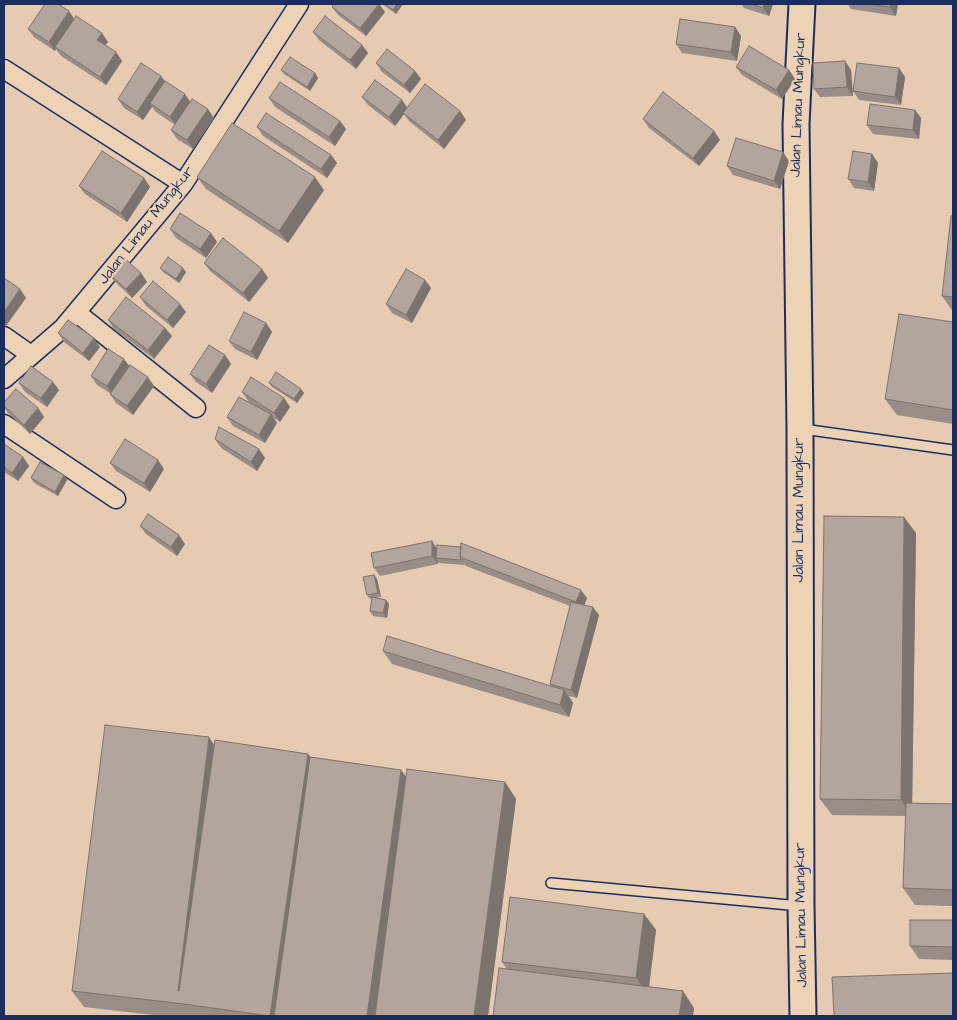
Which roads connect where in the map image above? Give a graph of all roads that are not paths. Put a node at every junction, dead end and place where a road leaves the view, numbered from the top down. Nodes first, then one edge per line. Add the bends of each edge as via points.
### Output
1 (299, 4) edge
2 (802, 4) edge
3 (4, 69) edge
4 (183, 184) junction
5 (77, 313) junction
6 (4, 336) edge
7 (32, 355) junction
8 (4, 379) edge
9 (196, 408) dead end
10 (4, 424) edge
11 (800, 428) junction
12 (953, 450) edge
13 (116, 499) dead end
14 (551, 883) dead end
15 (801, 906) junction
16 (803, 1016) edge

1 - 4 street, Jalan Limau Mungkur
2 - 11 street, Jalan Limau Mungkur via 796,124
3 - 4 street
4 - 5 street, Jalan Limau Mungkur
5 - 7 street, Jalan Limau Mungkur
5 - 9 street
6 - 7 street
7 - 8 street, Jalan Limau Mungkur
10 - 13 street
11 - 12 lane
11 - 15 street, Jalan Limau Mungkur
14 - 15 lane
15 - 16 street, Jalan Limau Mungkur

